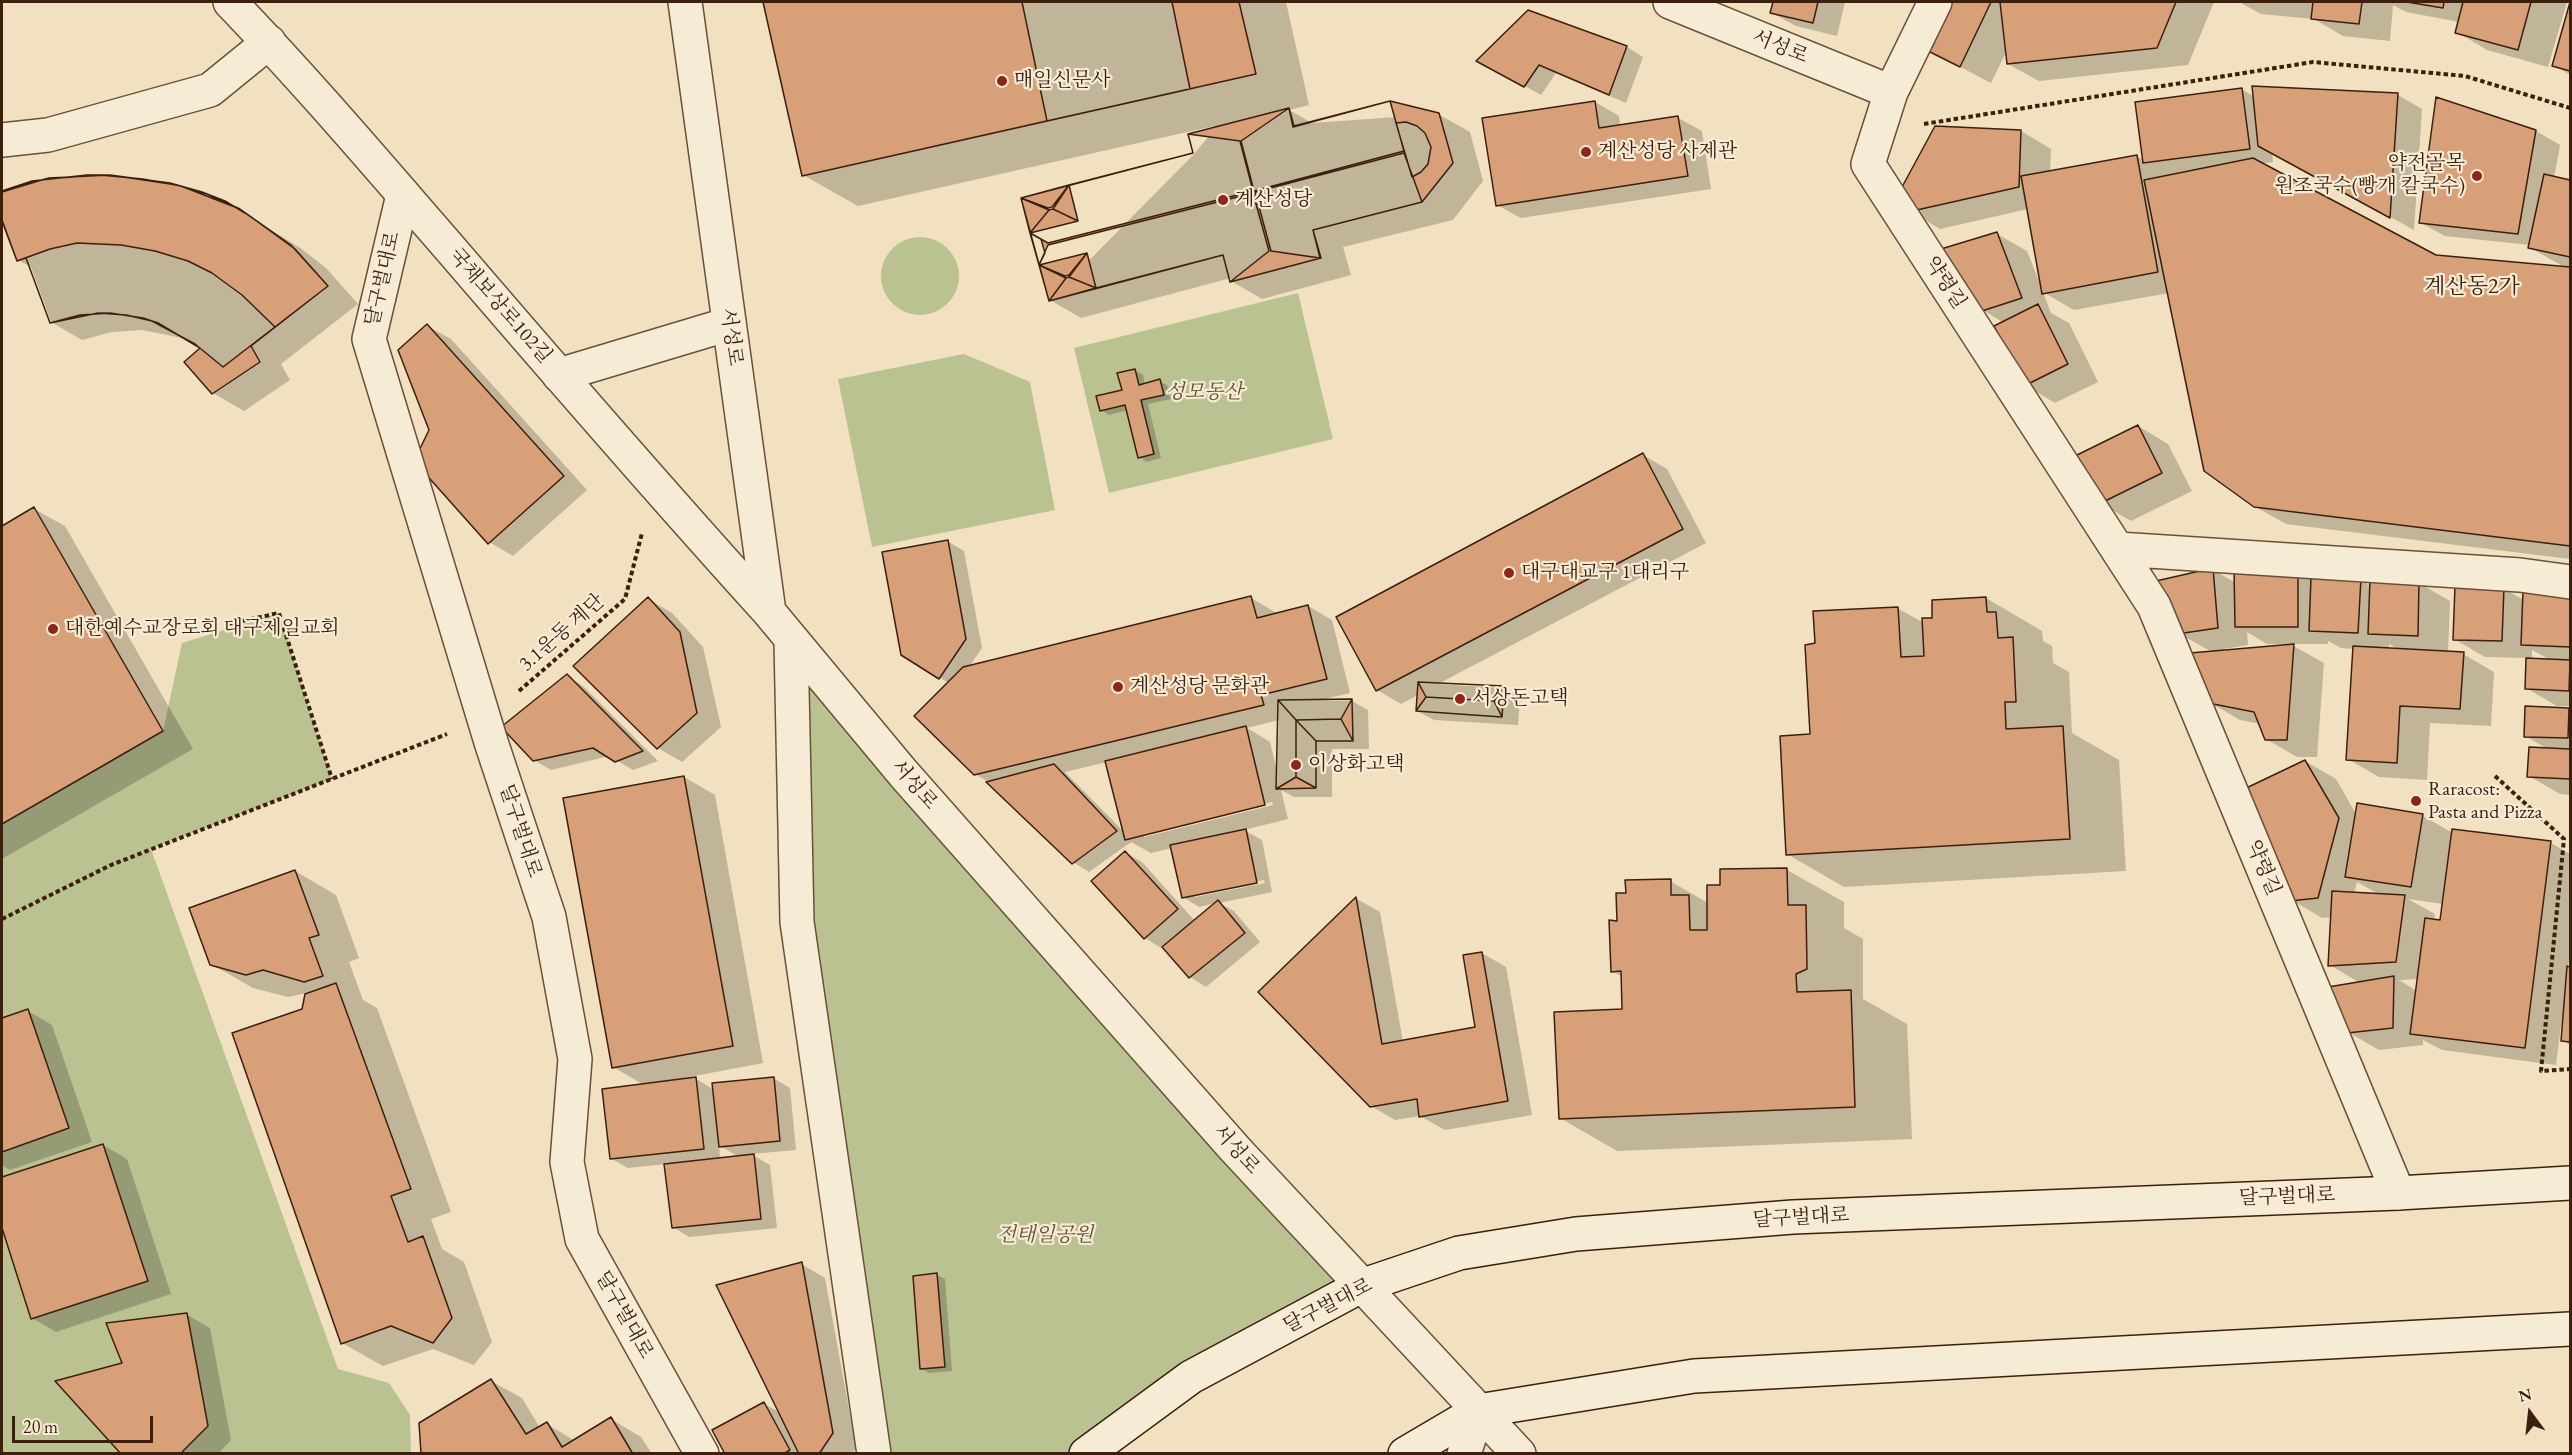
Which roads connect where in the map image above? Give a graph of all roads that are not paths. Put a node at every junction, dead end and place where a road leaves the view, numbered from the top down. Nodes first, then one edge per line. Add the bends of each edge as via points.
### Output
1 (230, 2) edge
2 (685, 2) edge
3 (1670, 2) edge
4 (1935, 2) edge
5 (269, 42) junction
6 (1891, 92) junction
7 (2, 140) edge
8 (403, 195) junction
9 (729, 324) junction
10 (559, 375) junction
11 (2118, 549) junction
12 (2571, 582) edge
13 (769, 612) junction
14 (791, 642) junction
15 (2571, 1183) edge
16 (2398, 1192) junction
17 (1361, 1286) junction
18 (2571, 1329) edge
19 (1478, 1411) junction
20 (702, 1454) edge
21 (874, 1454) edge
22 (1086, 1454) edge
23 (1406, 1454) edge
24 (1464, 1454) edge
25 (1519, 1454) edge

1 - 5 street, 국채보상로102길
2 - 9 street, 서성로
3 - 6 street, 서성로
4 - 6 street, 약령길
5 - 7 street via 210,90 48,135
5 - 8 street, 국채보상로102길
6 - 11 street, 약령길 via 1868,164
8 - 10 street, 국채보상로102길
8 - 20 street, 달구벌대로 via 369,339 484,720 549,917 575,1059 567,1162 582,1239
9 - 10 street
9 - 13 street, 서성로
10 - 13 street, 국채보상로102길
11 - 12 street via 2520,575
11 - 16 street, 약령길 via 2154,606
13 - 14 street, 서성로
14 - 17 street, 서성로 via 1235,1149
14 - 21 street via 797,922
15 - 16 street, 달구벌대로
16 - 17 street, 달구벌대로 via 1793,1218 1576,1234 1459,1253
17 - 19 street, 서성로
17 - 22 street, 달구벌대로 via 1191,1377
18 - 19 street via 1694,1376
19 - 23 street
19 - 24 street
19 - 25 street, 서성로

